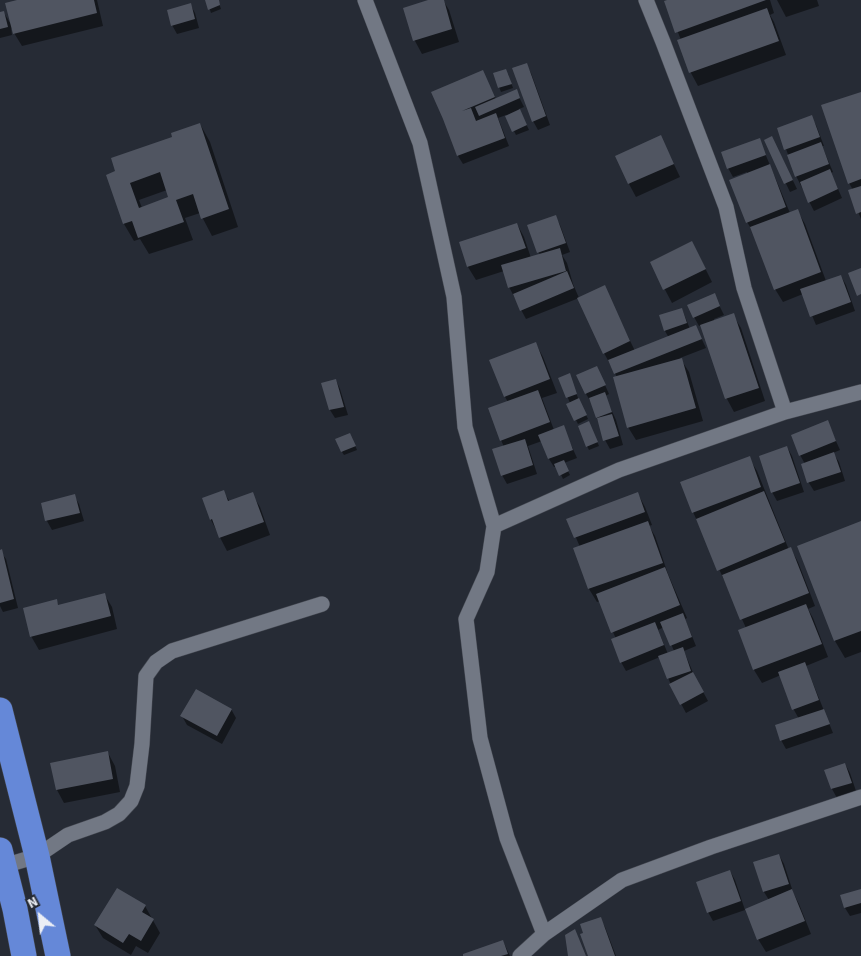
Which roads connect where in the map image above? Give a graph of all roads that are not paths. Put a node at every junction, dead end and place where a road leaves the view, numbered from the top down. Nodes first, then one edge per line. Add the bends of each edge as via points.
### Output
1 (365, 0) edge
2 (646, 0) edge
3 (861, 392) edge
4 (785, 412) junction
5 (494, 526) junction
6 (322, 604) dead end
7 (0, 710) edge
8 (861, 797) edge
9 (37, 856) junction
10 (1, 861) edge
11 (544, 934) junction
12 (24, 956) edge
13 (58, 956) edge
14 (520, 956) edge

1 - 5 street via 420,143 454,297 465,427
2 - 4 street via 726,207 744,288
3 - 4 street
4 - 5 street via 619,470
5 - 11 street via 487,572 466,619 480,738 507,838
6 - 9 street via 172,651 156,662 146,676 137,786 131,801 106,822 68,835
7 - 9 highway
8 - 11 street via 622,880
9 - 10 street
9 - 13 highway
10 - 12 highway
11 - 14 street

